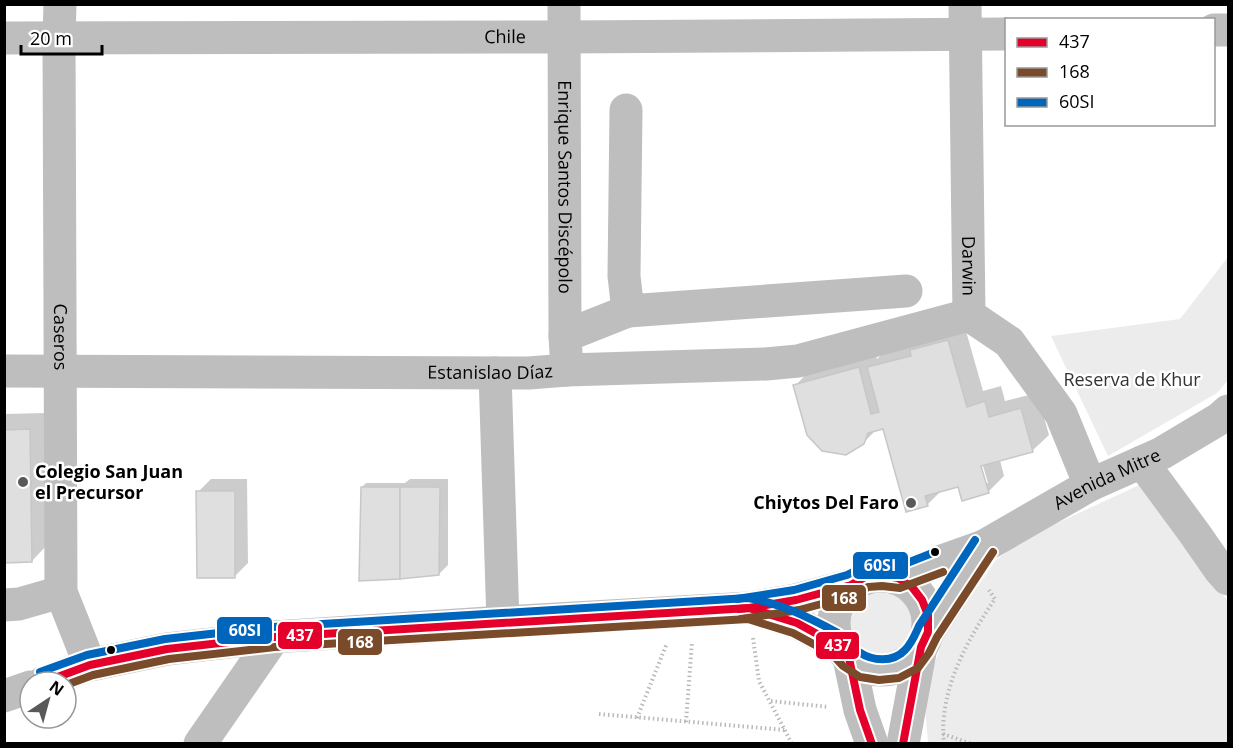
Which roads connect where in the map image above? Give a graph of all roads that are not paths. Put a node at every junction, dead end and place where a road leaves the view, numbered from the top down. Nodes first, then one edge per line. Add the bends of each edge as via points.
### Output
1 (60, 4) edge
2 (564, 4) edge
3 (965, 20) edge
4 (1005, 34) edge
5 (564, 37) junction
6 (4, 38) edge
7 (59, 38) junction
8 (626, 110) dead end
9 (906, 291) dead end
10 (628, 311) junction
11 (969, 315) junction
12 (565, 336) junction
13 (567, 370) junction
14 (4, 371) edge
15 (61, 372) junction
16 (495, 373) junction
17 (1228, 411) edge
18 (1142, 462) junction
19 (1090, 485) junction
20 (978, 556) junction
21 (898, 578) junction
22 (1228, 579) edge
23 (850, 585) junction
24 (61, 592) junction
25 (4, 605) edge
26 (749, 608) junction
27 (503, 622) junction
28 (274, 637) junction
29 (924, 640) junction
30 (844, 652) junction
31 (90, 665) junction
32 (76, 670) edge
33 (904, 743) edge
34 (200, 744) edge
35 (872, 744) edge

1 - 7 street, Caseros
2 - 5 street, Enrique Santos Discépolo
3 - 4 street, Chile
3 - 5 street, Chile
3 - 11 street, Darwin
5 - 7 street, Chile
5 - 12 street, Enrique Santos Discépolo
6 - 7 street, Chile
7 - 15 street, Caseros
8 - 10 street via 624,276
9 - 10 street
10 - 12 street
11 - 13 street, Estanislao Díaz via 798,361
11 - 19 street, Darwin via 1009,342 1061,414
12 - 13 street, Enrique Santos Discépolo
13 - 16 street, Estanislao Díaz
14 - 15 street, Estanislao Díaz
15 - 16 street, Estanislao Díaz
15 - 24 street, Caseros
16 - 27 street
17 - 18 street, Avenida Mitre
18 - 19 street, Avenida Mitre
18 - 22 street
19 - 20 street, Avenida Mitre
20 - 21 street, Avenida Mitre via 939,562
20 - 29 street, Avenida Mitre
21 - 23 street via 865,577
21 - 29 street via 922,600 928,615
23 - 26 street
23 - 30 street via 834,613 833,630
24 - 25 street
24 - 31 street, Caseros
26 - 27 street
26 - 30 street via 797,622
27 - 28 street
28 - 31 street via 167,649
28 - 34 street
29 - 30 street via 911,660 896,668 864,667
29 - 33 street
30 - 35 street
31 - 32 street

